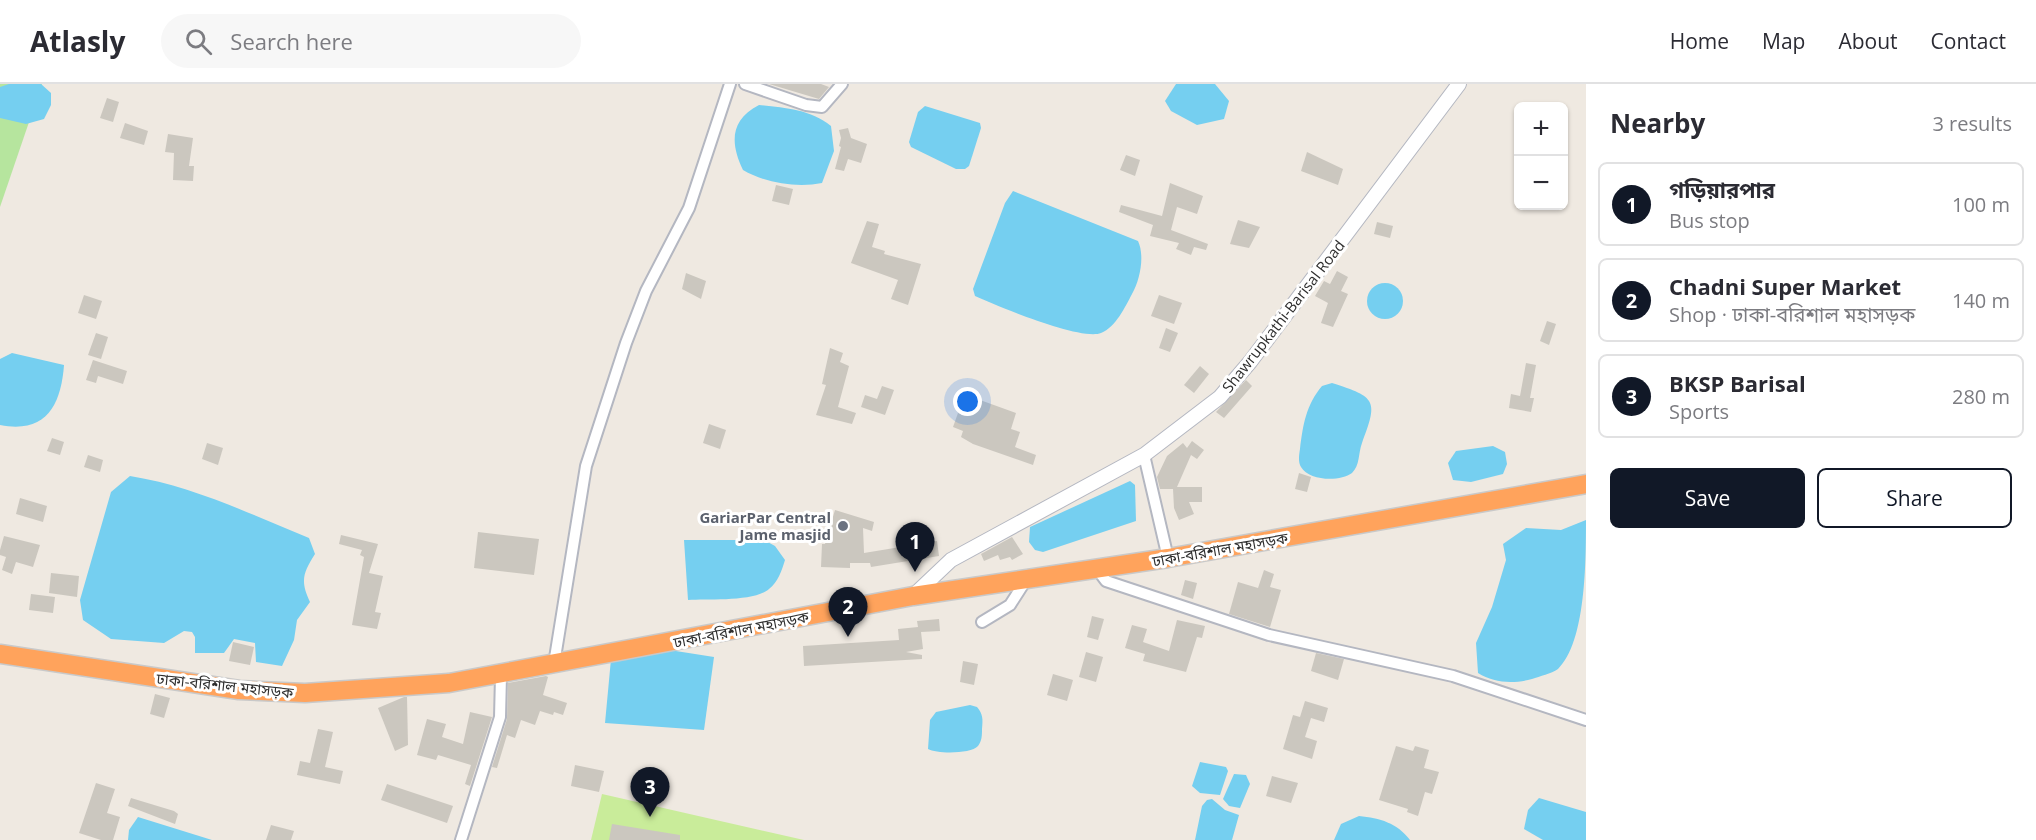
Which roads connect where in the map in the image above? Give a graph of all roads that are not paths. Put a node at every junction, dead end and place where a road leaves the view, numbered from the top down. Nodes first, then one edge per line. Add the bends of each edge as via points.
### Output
1 (730, 84) edge
2 (745, 84) edge
3 (842, 84) edge
4 (1459, 84) edge
5 (1144, 456) junction
6 (1586, 484) edge
7 (1168, 558) junction
8 (1097, 569) junction
9 (1027, 579) junction
10 (913, 596) junction
11 (982, 622) dead end
12 (0, 654) edge
13 (554, 664) junction
14 (501, 676) junction
15 (1586, 720) edge
16 (461, 840) edge

1 - 13 street via 689,208 646,291 626,343 586,466
2 - 3 street via 822,107
4 - 5 main road, Shawrupkathi-Barisal Road via 1250,362 1220,397
5 - 7 street
5 - 10 main road, Shawrupkathi-Barisal Road via 951,560
6 - 7 highway, ঢাকা-বরিশাল মহাসড়ক
7 - 8 highway, ঢাকা-বরিশাল মহাসড়ক
8 - 9 highway, ঢাকা-বরিশাল মহাসড়ক
8 - 15 street via 1106,581 1257,632 1453,676
9 - 10 highway, ঢাকা-বরিশাল মহাসড়ক
9 - 11 street via 1010,605
10 - 13 highway, ঢাকা-বরিশাল মহাসড়ক
12 - 14 highway, ঢাকা-বরিশাল মহাসড়ক via 189,684 305,693
13 - 14 highway, ঢাকা-বরিশাল মহাসড়ক
14 - 16 street via 500,717

